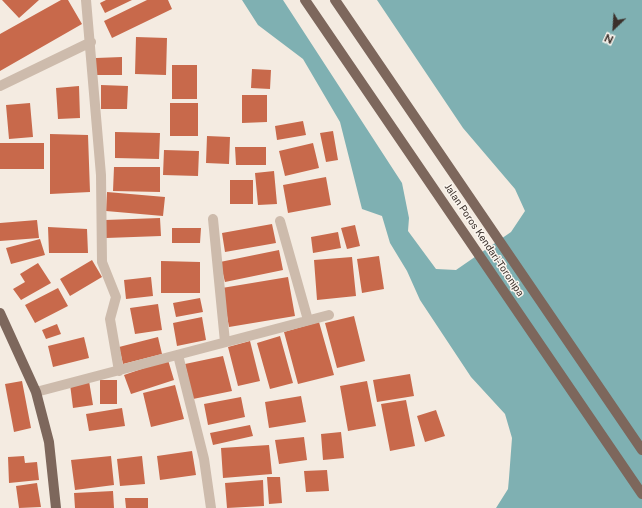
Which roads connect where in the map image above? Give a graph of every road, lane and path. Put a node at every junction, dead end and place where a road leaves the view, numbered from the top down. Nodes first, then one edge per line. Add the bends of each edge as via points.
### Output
1 (86, 0) edge
2 (305, 0) edge
3 (335, 0) edge
4 (91, 42) junction
5 (0, 86) edge
6 (213, 219) dead end
7 (280, 222) dead end
8 (0, 313) edge
9 (329, 315) dead end
10 (308, 320) junction
11 (225, 342) junction
12 (178, 355) junction
13 (119, 371) junction
14 (36, 392) junction
15 (642, 450) edge
16 (642, 494) edge
17 (56, 508) edge
18 (211, 508) edge

1 - 4 street
2 - 16 main road, Jalan Poros Kendari-Toronipa
3 - 15 main road, Jalan Poros Kendari-Toronipa
4 - 5 street
4 - 13 street via 101,175 101,256 116,297 110,319
6 - 11 street
7 - 10 street
8 - 14 main road
9 - 10 street
10 - 11 street
11 - 12 street
12 - 13 street
12 - 18 street via 204,459
13 - 14 street
14 - 17 main road via 48,442

